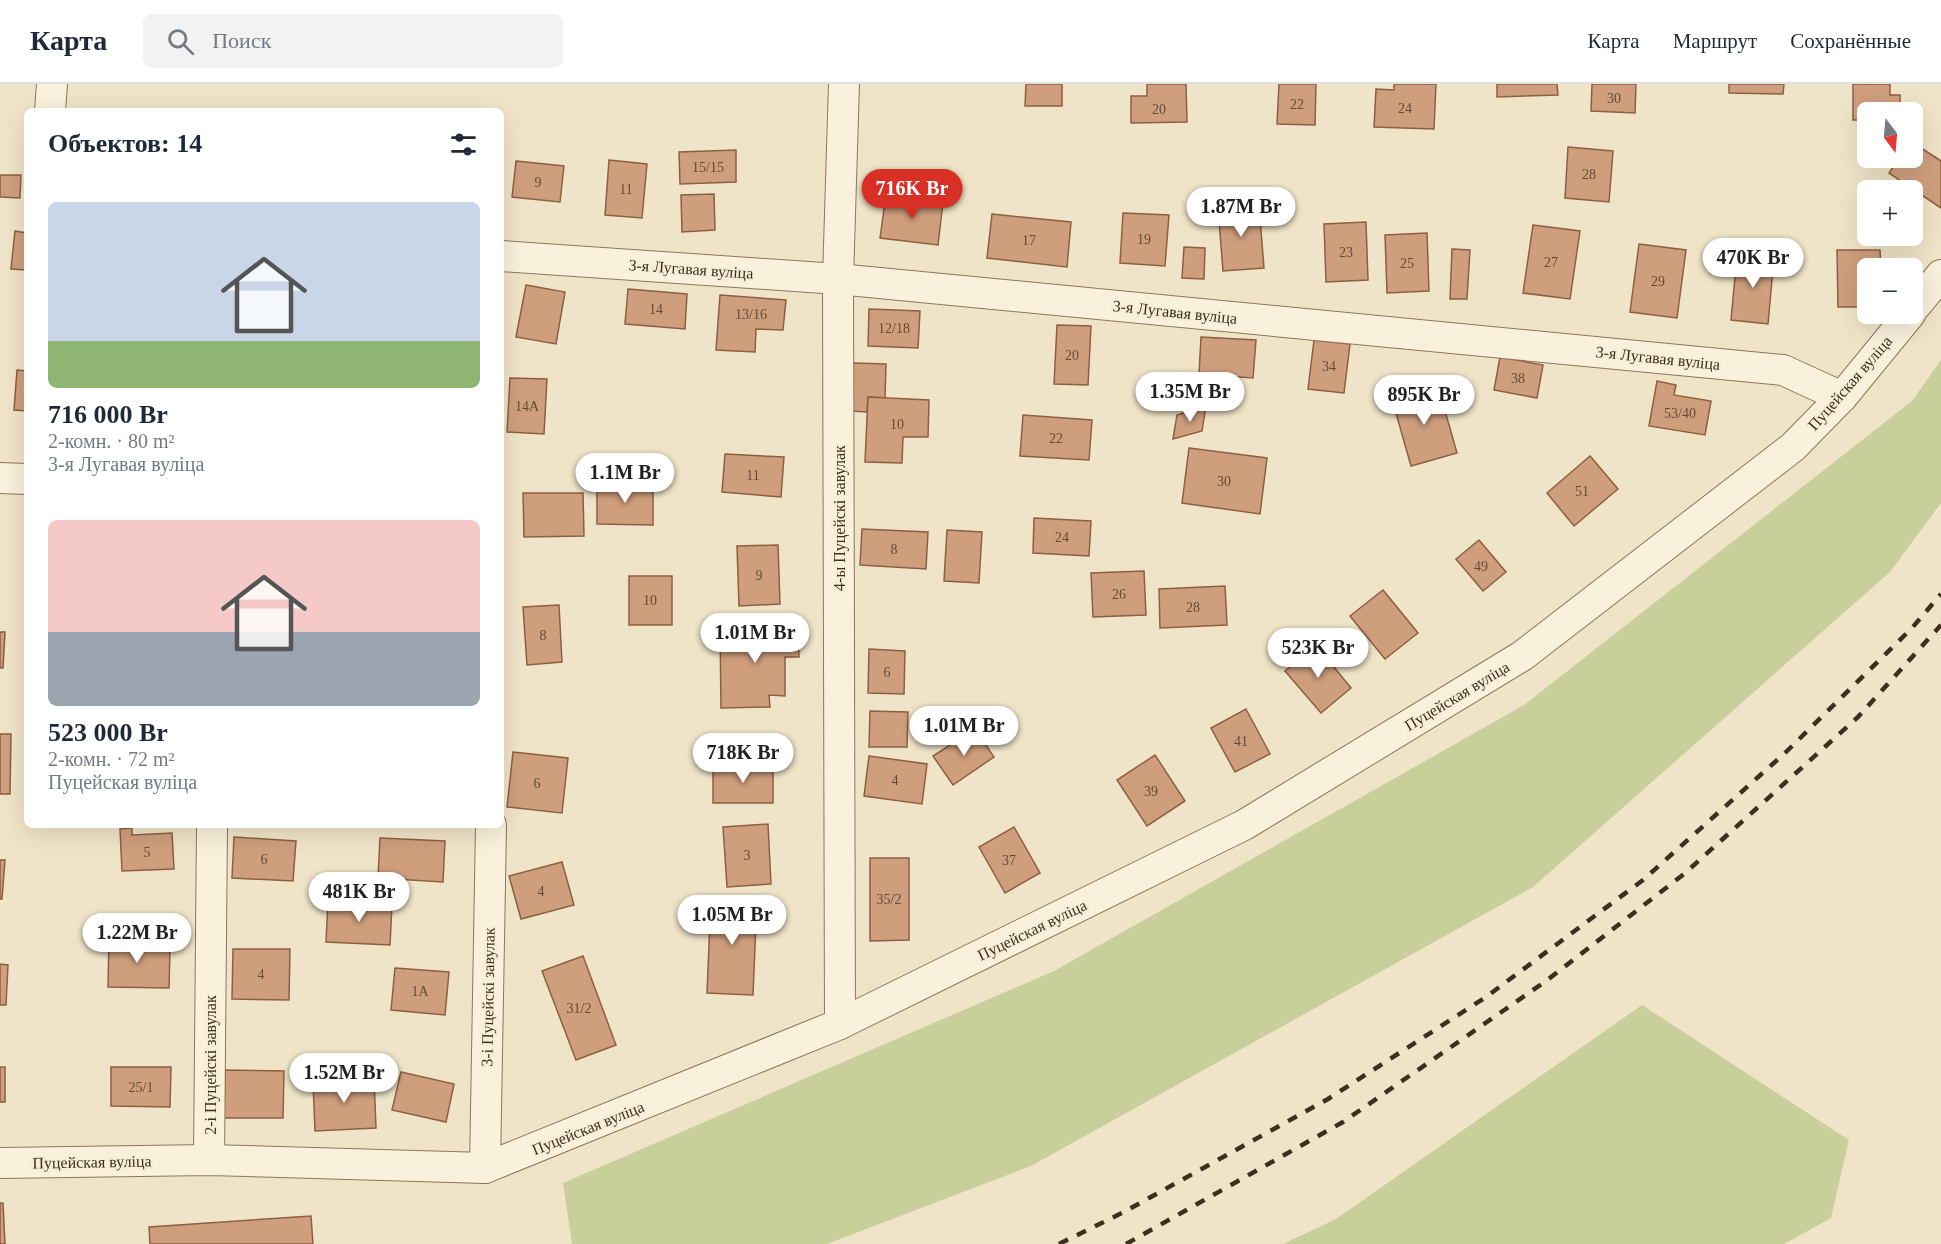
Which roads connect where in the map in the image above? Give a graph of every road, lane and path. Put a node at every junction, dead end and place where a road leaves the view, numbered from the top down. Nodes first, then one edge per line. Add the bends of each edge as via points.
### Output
1 (52, 84) edge
2 (844, 84) edge
3 (50, 108) edge
4 (504, 256) edge
5 (1941, 275) edge
6 (838, 279) junction
7 (1923, 297) edge
8 (1901, 324) edge
9 (1842, 397) junction
10 (0, 478) edge
11 (24, 479) edge
12 (212, 828) edge
13 (491, 828) edge
14 (840, 1024) junction
15 (209, 1160) junction
16 (0, 1163) edge
17 (485, 1168) junction

1 - 3 street
2 - 6 street, 4-ы Пуцейскі завулак
4 - 6 street, 3-я Лугавая вуліца
5 - 7 street, Пуцейская вуліца
6 - 9 street, 3-я Лугавая вуліца via 1783,370
6 - 14 street, 4-ы Пуцейскі завулак
8 - 9 street, Пуцейская вуліца
9 - 14 street, Пуцейская вуліца via 1793,447 1522,656 1244,825
10 - 11 street
12 - 15 street, 2-і Пуцейскі завулак
13 - 17 street, 3-і Пуцейскі завулак
14 - 17 street, Пуцейская вуліца
15 - 16 street, Пуцейская вуліца
15 - 17 street, Пуцейская вуліца

